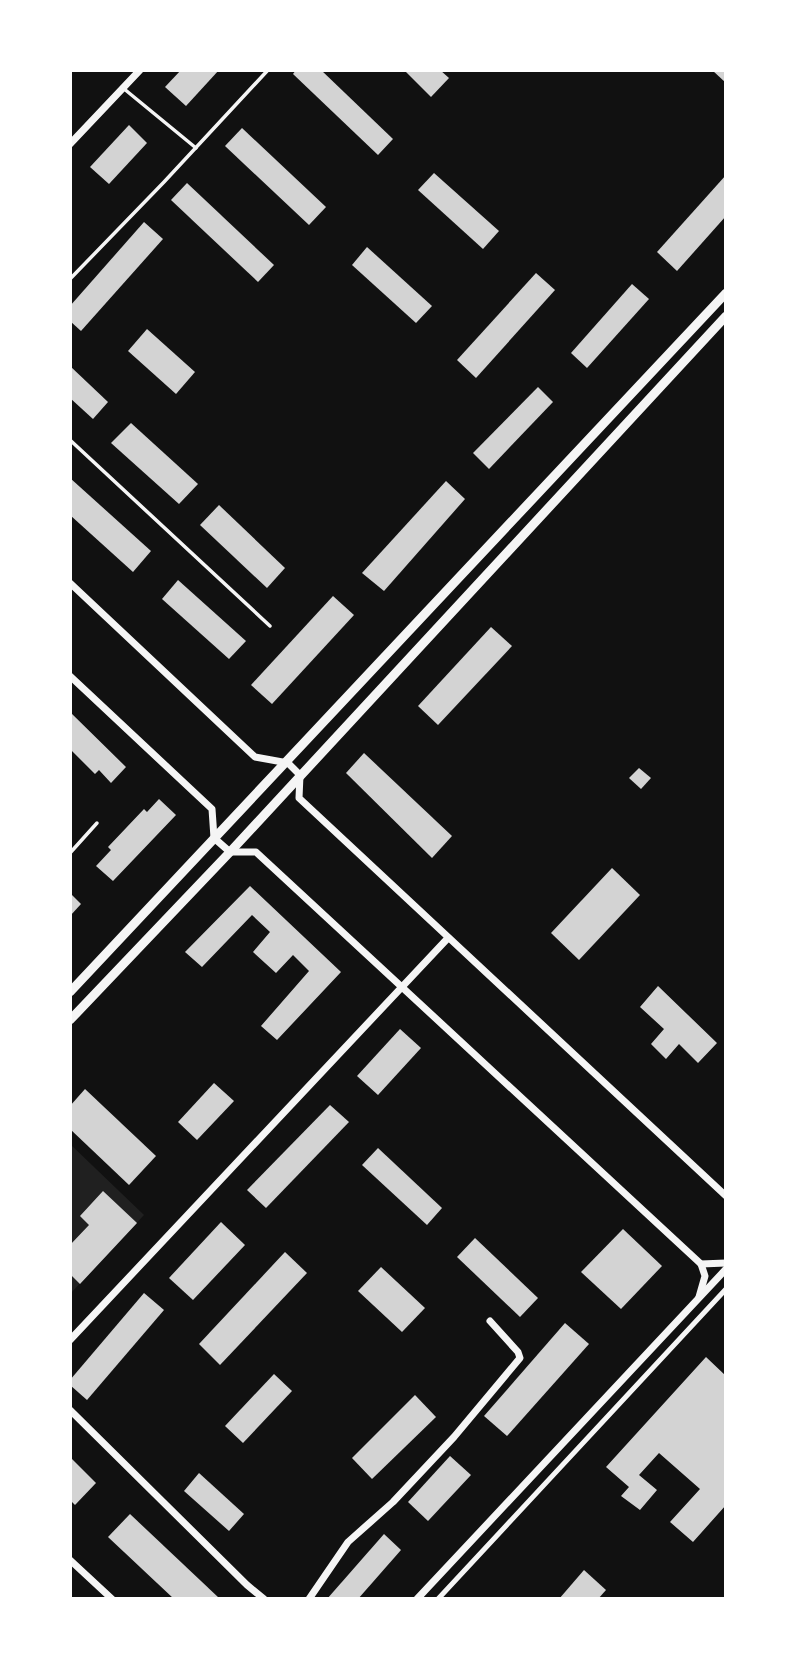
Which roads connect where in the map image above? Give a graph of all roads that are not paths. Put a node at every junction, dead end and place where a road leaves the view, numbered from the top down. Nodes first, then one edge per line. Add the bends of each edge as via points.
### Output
1 (140, 70) edge
2 (268, 70) edge
3 (123, 88) junction
4 (70, 144) edge
5 (196, 148) junction
6 (70, 279) edge
7 (726, 293) edge
8 (726, 316) edge
9 (718, 324) junction
10 (726, 331) edge
11 (70, 440) edge
12 (70, 583) edge
13 (270, 626) dead end
14 (70, 677) edge
15 (288, 762) junction
16 (300, 775) junction
17 (97, 822) dead end
18 (214, 838) junction
19 (230, 852) junction
20 (70, 853) edge
21 (448, 939) junction
22 (403, 985) junction
23 (70, 992) edge
24 (70, 1020) edge
25 (726, 1196) edge
26 (726, 1263) edge
27 (701, 1264) junction
28 (726, 1269) edge
29 (726, 1289) edge
30 (698, 1300) junction
31 (490, 1321) dead end
32 (70, 1340) edge
33 (70, 1410) edge
34 (70, 1560) edge
35 (113, 1599) edge
36 (264, 1599) edge
37 (309, 1599) edge
38 (417, 1599) edge
39 (438, 1599) edge

1 - 3 street
2 - 5 lane
3 - 4 street
3 - 5 lane
5 - 6 lane
7 - 15 street
8 - 9 street
9 - 10 street
9 - 16 street
11 - 13 lane
12 - 15 street via 255,757
14 - 18 street via 212,809
15 - 16 street
15 - 18 street
16 - 19 street
16 - 21 street via 299,798
17 - 20 lane
18 - 19 street
18 - 23 street
19 - 22 street via 256,852
19 - 24 street
21 - 22 street
21 - 25 street
22 - 27 street
22 - 32 street
26 - 27 street
27 - 30 street via 705,1276
28 - 30 street
29 - 39 street
30 - 38 street
31 - 37 street via 519,1352 516,1365 393,1502 348,1542
33 - 36 street
34 - 35 street

